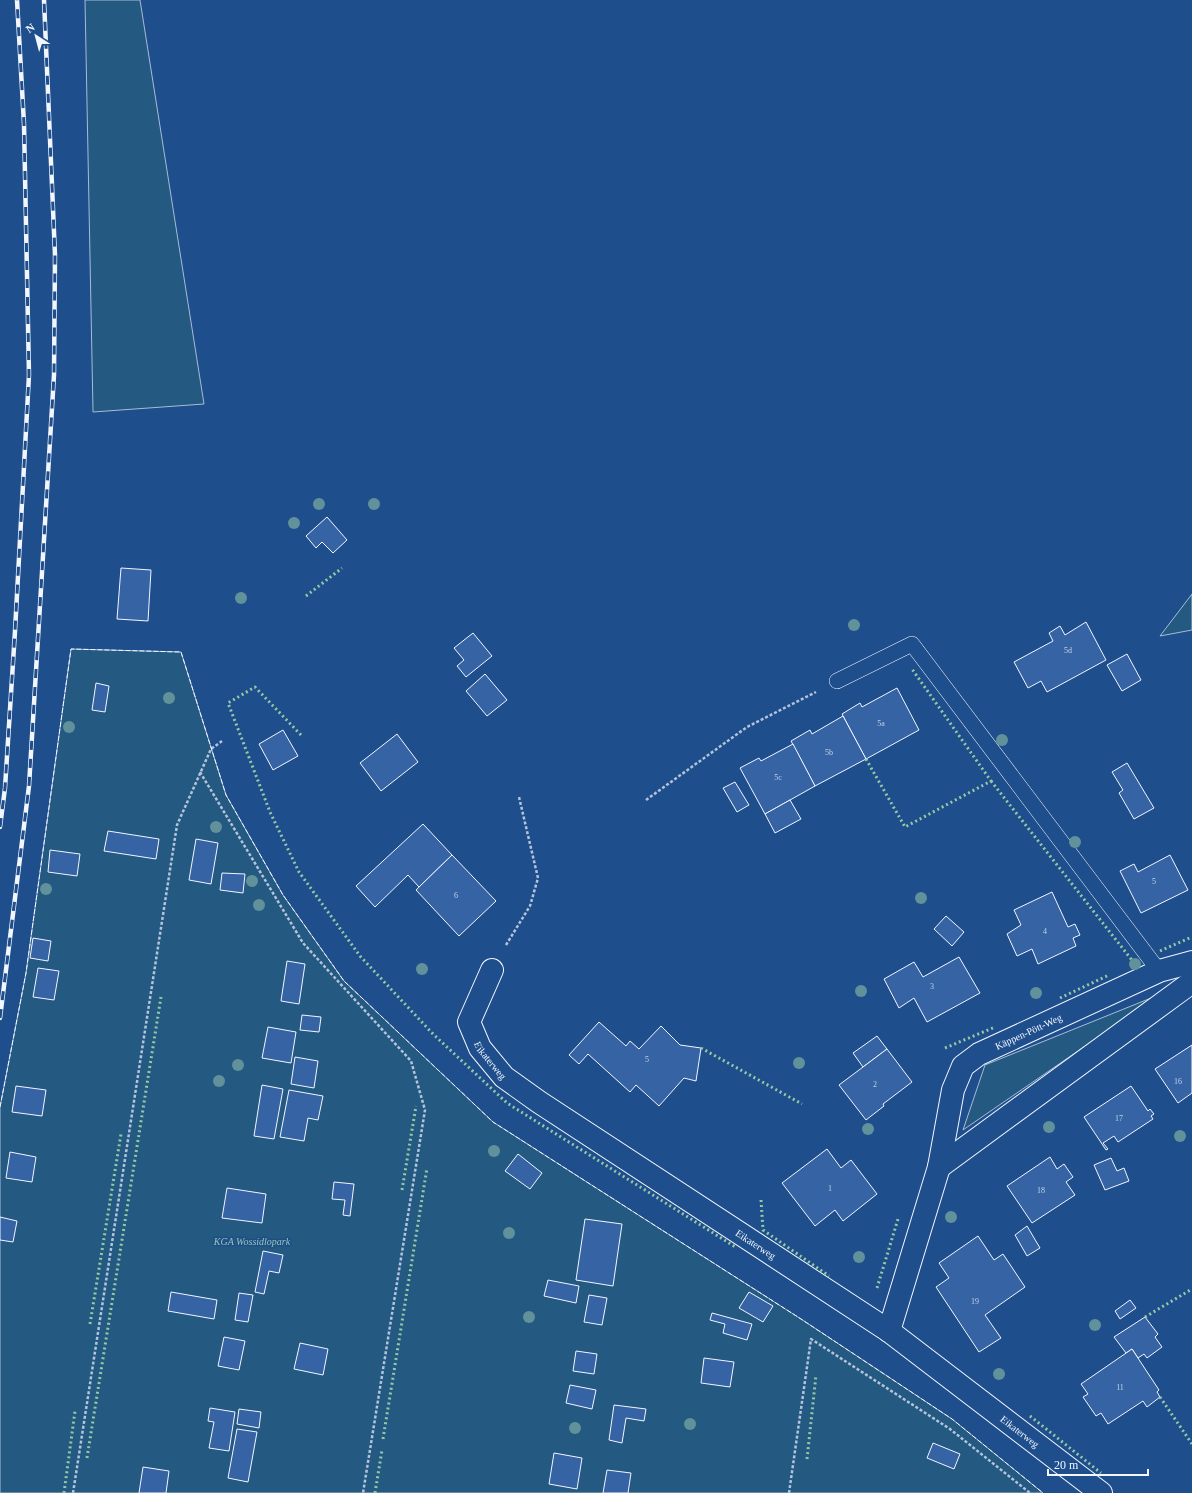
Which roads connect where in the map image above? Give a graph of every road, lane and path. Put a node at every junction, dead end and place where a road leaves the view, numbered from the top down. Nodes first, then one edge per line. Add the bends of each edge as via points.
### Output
1 (837, 681) joint
2 (222, 740) dead end
3 (200, 772) junction
4 (519, 797) dead end
5 (646, 800) dead end
6 (1192, 962) edge
7 (492, 970) joint
8 (1159, 971) junction
9 (1192, 982) edge
10 (939, 1167) junction
11 (889, 1331) junction
12 (73, 1493) edge
13 (363, 1493) edge
14 (789, 1493) edge
15 (1030, 1493) edge
16 (1101, 1493) edge

1 - 5 path via 746,727
1 - 8 lane via 912,644
2 - 3 path via 211,749
3 - 12 path via 177,825
3 - 13 path via 303,943 411,1061 425,1110
4 - 7 path via 538,878 530,906
6 - 8 street, Käppen-Pött-Weg
7 - 11 street, Eikaterweg via 469,1022 480,1048 504,1077
8 - 10 street, Käppen-Pött-Weg via 980,1054 962,1066 953,1090
9 - 10 street
10 - 11 street, Käppen-Pött-Weg
11 - 16 street, Eikaterweg
14 - 15 path via 811,1339 950,1428

